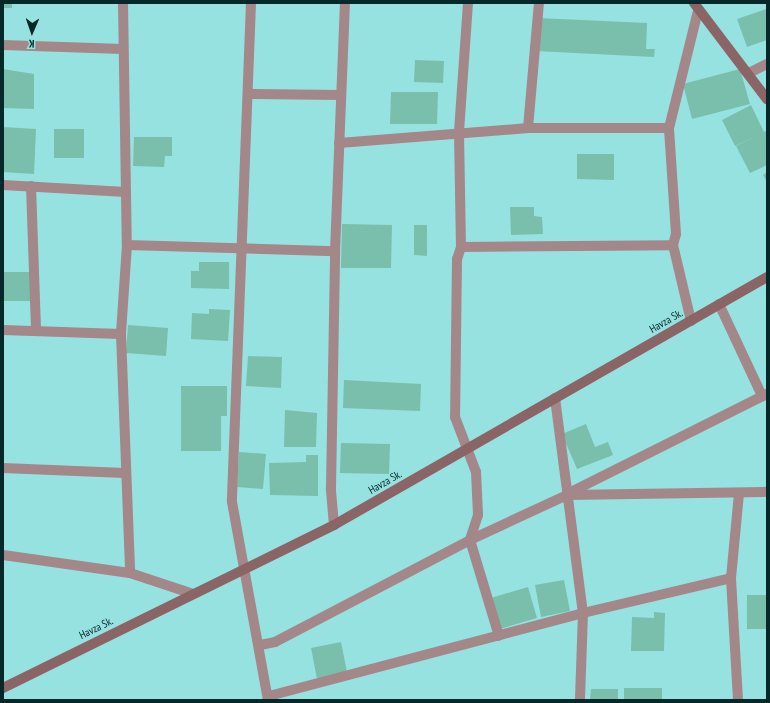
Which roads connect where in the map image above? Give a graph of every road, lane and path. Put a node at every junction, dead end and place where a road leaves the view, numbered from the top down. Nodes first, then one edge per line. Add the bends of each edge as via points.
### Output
1 (123, 3) edge
2 (251, 3) edge
3 (345, 3) edge
4 (468, 3) edge
5 (539, 3) edge
6 (696, 7) edge
7 (3, 45) edge
8 (123, 49) junction
9 (767, 64) edge
10 (749, 73) junction
11 (249, 94) junction
12 (340, 95) junction
13 (767, 99) edge
14 (528, 128) junction
15 (668, 128) junction
16 (459, 133) junction
17 (339, 143) junction
18 (3, 185) edge
19 (31, 186) junction
20 (126, 192) junction
21 (127, 245) junction
22 (673, 245) junction
23 (243, 246) junction
24 (461, 247) junction
25 (335, 251) junction
26 (767, 277) edge
27 (720, 304) junction
28 (691, 321) junction
29 (3, 330) edge
30 (36, 330) junction
31 (121, 334) junction
32 (764, 395) edge
33 (555, 398) junction
34 (468, 448) junction
35 (3, 468) edge
36 (125, 473) junction
37 (767, 492) edge
38 (738, 493) junction
39 (567, 495) junction
40 (334, 525) junction
41 (470, 540) junction
42 (3, 555) edge
43 (245, 569) junction
44 (130, 573) junction
45 (731, 578) junction
46 (193, 594) junction
47 (584, 613) junction
48 (499, 636) junction
49 (260, 645) junction
50 (3, 688) edge
51 (268, 698) edge
52 (580, 700) edge
53 (738, 700) edge

1 - 8 street
2 - 11 street
3 - 12 street
4 - 16 street
5 - 14 street
6 - 10 street
6 - 15 street
7 - 8 street
8 - 20 street
9 - 10 street
10 - 13 street
11 - 12 street
11 - 23 street
12 - 17 street
14 - 15 street
14 - 16 street
15 - 22 street via 676,234
16 - 17 street
16 - 24 street
17 - 25 street
18 - 19 street
19 - 20 street
19 - 30 street
20 - 21 street
21 - 23 street
21 - 31 street
22 - 24 street
22 - 28 street
23 - 25 street
23 - 43 street via 232,502
24 - 34 street via 457,259 455,417
25 - 40 street via 331,488
26 - 27 street, Havza Sk.
27 - 28 street, Havza Sk.
27 - 32 street
28 - 33 street, Havza Sk.
29 - 30 street
30 - 31 street
31 - 36 street
32 - 39 street
33 - 34 street, Havza Sk.
33 - 39 street
34 - 40 street, Havza Sk.
34 - 41 street via 476,472 478,515
35 - 36 street
36 - 44 street
37 - 38 street
38 - 39 street
38 - 45 street
39 - 41 street
39 - 47 street
40 - 43 street, Havza Sk.
41 - 48 street
41 - 49 street via 275,642
42 - 44 street
43 - 46 street, Havza Sk.
43 - 49 street
44 - 46 street
45 - 47 street
45 - 53 street
46 - 50 street, Havza Sk.
47 - 48 street
47 - 52 street
48 - 51 street
49 - 51 street

